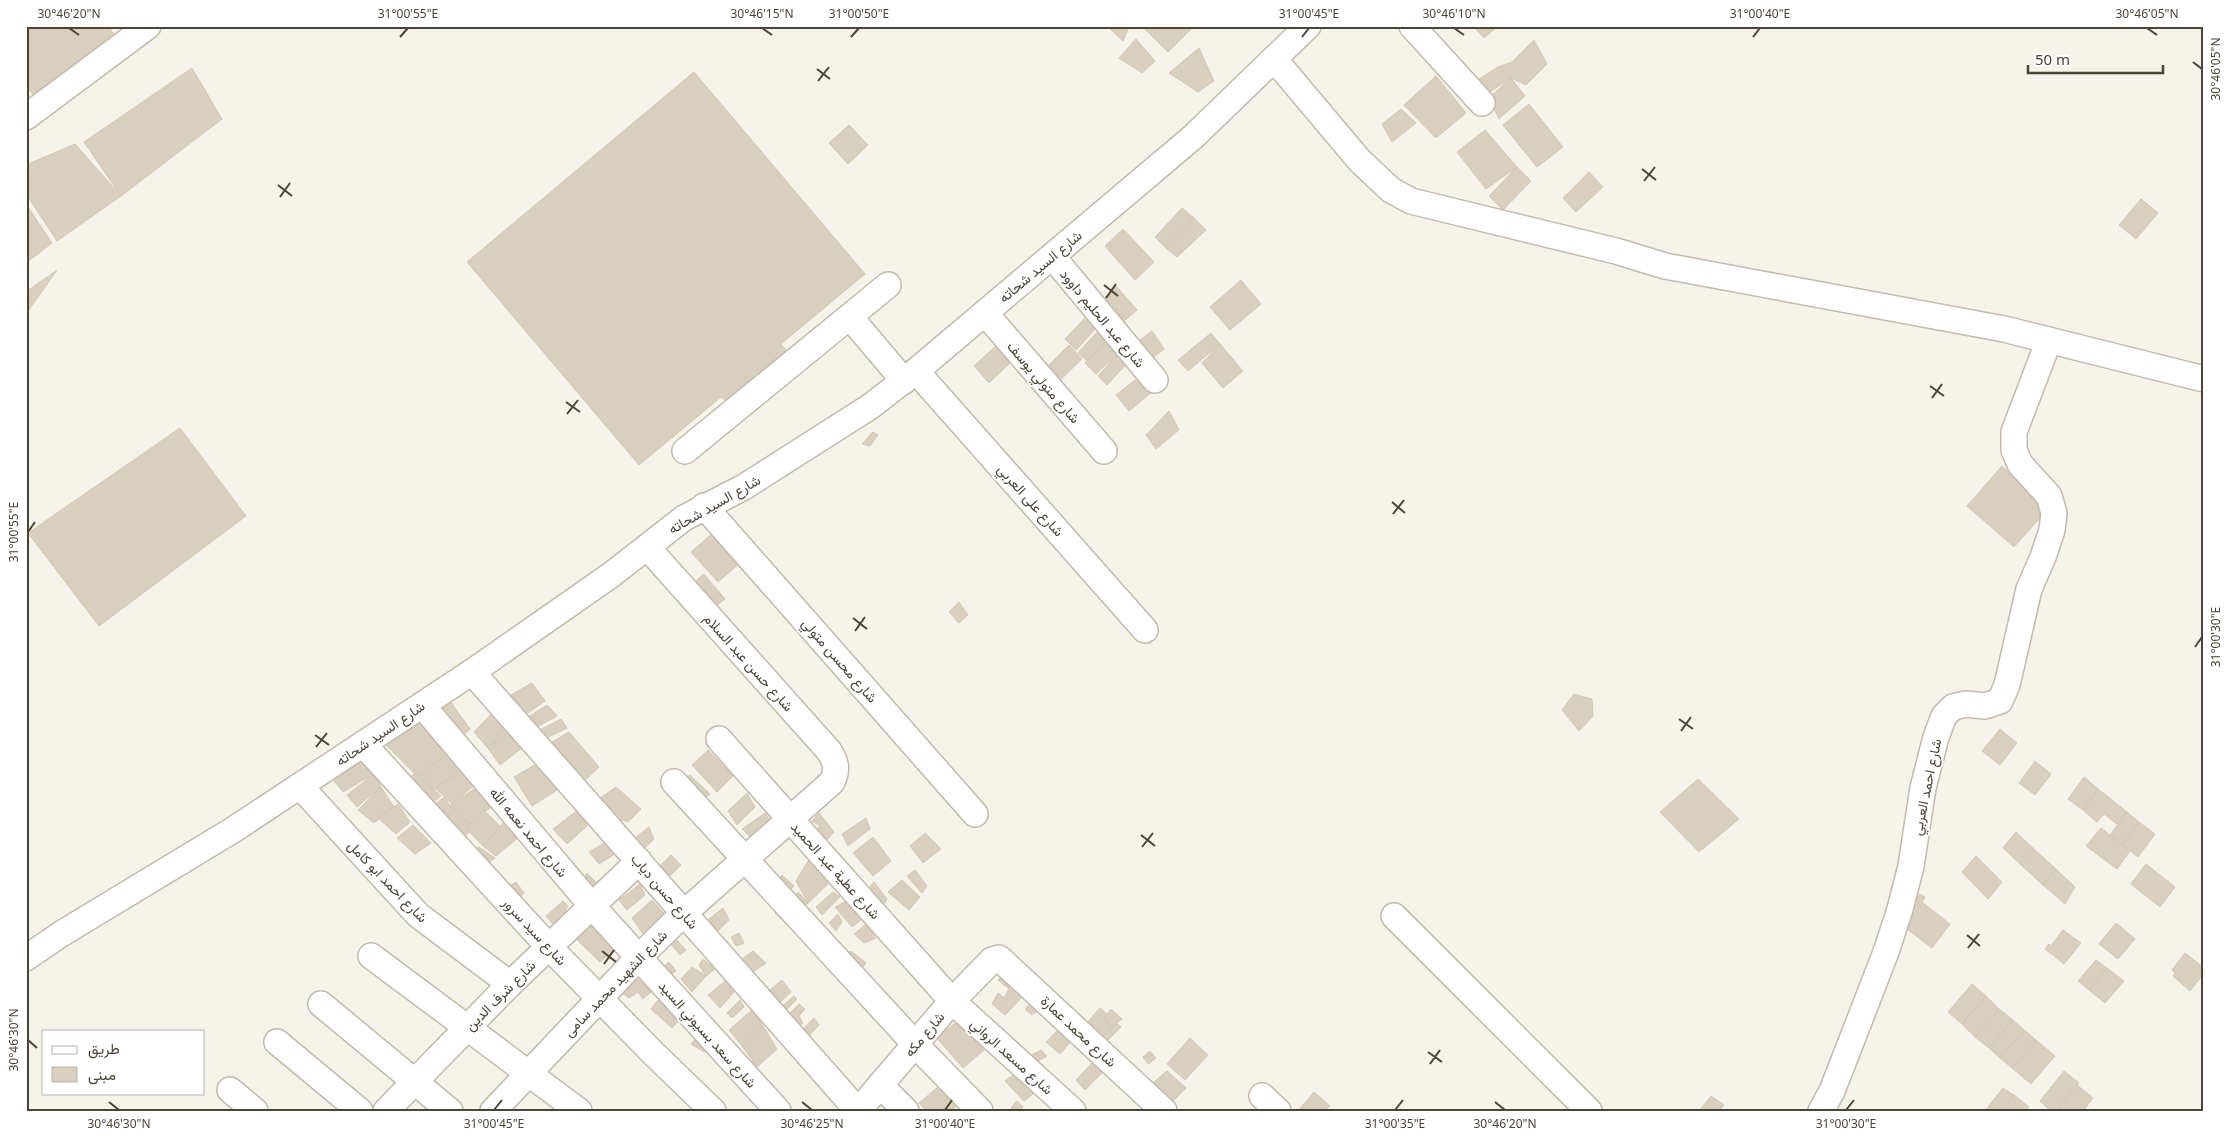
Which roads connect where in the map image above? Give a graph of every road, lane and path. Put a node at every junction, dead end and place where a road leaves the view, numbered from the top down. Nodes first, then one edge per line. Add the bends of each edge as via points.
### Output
1 (148, 26) edge
2 (1412, 26) edge
3 (1294, 31) edge
4 (1275, 60) junction
5 (1482, 103) dead end
6 (26, 117) edge
7 (1052, 256) junction
8 (888, 285) dead end
9 (984, 313) junction
10 (850, 317) junction
11 (2049, 340) junction
12 (910, 376) junction
13 (2204, 378) edge
14 (1155, 380) dead end
15 (1104, 450) dead end
16 (686, 451) dead end
17 (704, 506) junction
18 (647, 547) junction
19 (1146, 630) dead end
20 (472, 672) junction
21 (422, 705) junction
22 (719, 739) dead end
23 (364, 744) junction
24 (674, 782) dead end
25 (832, 782) joint
26 (300, 786) junction
27 (975, 814) dead end
28 (791, 819) junction
29 (744, 859) junction
30 (639, 862) junction
31 (592, 906) junction
32 (684, 913) junction
33 (1394, 916) dead end
34 (549, 947) junction
35 (371, 956) dead end
36 (639, 957) junction
37 (26, 958) edge
38 (992, 960) joint
39 (510, 984) junction
40 (600, 1000) junction
41 (952, 1001) junction
42 (321, 1004) dead end
43 (468, 1028) junction
44 (277, 1042) dead end
45 (916, 1044) junction
46 (528, 1073) junction
47 (414, 1082) junction
48 (880, 1085) junction
49 (230, 1090) dead end
50 (255, 1111) edge
51 (360, 1111) edge
52 (386, 1111) edge
53 (450, 1111) edge
54 (493, 1111) edge
55 (579, 1111) edge
56 (713, 1111) edge
57 (778, 1111) edge
58 (858, 1111) edge
59 (906, 1111) edge
60 (980, 1111) edge
61 (1073, 1111) edge
62 (1164, 1111) edge
63 (1589, 1111) edge
64 (1821, 1111) edge

1 - 6 street
2 - 5 street
3 - 4 street, شارع السيد شحاته
4 - 7 street, شارع السيد شحاته via 1193,136
4 - 11 street via 1360,161 1391,190 1411,201 1665,266
7 - 9 street, شارع السيد شحاته
7 - 14 street, شارع عبد الحليم داوود
8 - 10 street
9 - 12 street, شارع السيد شحاته
9 - 15 street, شارع متولي يوسف
10 - 12 street, شارع على العربي
10 - 16 street
11 - 13 street
11 - 64 street, شارع احمد العربي via 2014,432 2014,450 2020,464 2049,496 2054,513 2052,530 2029,589 2007,685 2000,701 1985,706 1966,704 1953,707 1944,716 1923,788 1911,866 1900,909 1832,1091
12 - 17 street, شارع السيد شحاته via 871,406 744,487
12 - 19 street, شارع على العربي
17 - 18 street, شارع السيد شحاته
17 - 27 street, شارع محسن متولي
18 - 20 street, شارع السيد شحاته
18 - 25 street, شارع حسن عبد السلام via 828,751 835,760 837,771
20 - 21 street, شارع السيد شحاته
20 - 30 street, شارع حسن دياب
21 - 23 street, شارع السيد شحاته
21 - 31 street, شارع احمد نعمه الله
22 - 28 street, شارع عطية عبد الحميد
23 - 26 street, شارع السيد شحاته
23 - 34 street, شارع سيد سرور
24 - 29 street
25 - 28 street, شارع الشهيد محمد سامى
26 - 37 street, شارع السيد شحاته
26 - 39 street, شارع احمد ابو كامل via 418,915
28 - 29 street, شارع الشهيد محمد سامى
28 - 41 street, شارع عطية عبد الحميد
29 - 32 street, شارع الشهيد محمد سامى
29 - 45 street
30 - 31 street, شارع شرف الدين
30 - 32 street, شارع حسن دياب
31 - 34 street, شارع شرف الدين
31 - 36 street, شارع احمد نعمه الله
32 - 36 street, شارع الشهيد محمد سامى
32 - 58 street, شارع حسن دياب
33 - 63 street
34 - 39 street, شارع شرف الدين
34 - 40 street, شارع سيد سرور
35 - 43 street
36 - 40 street, شارع الشهيد محمد سامى
36 - 57 street, شارع سعد بسيوني السيد
38 - 41 street, شارع مكه
38 - 62 street, شارع محمد عمارة via 1002,959
39 - 43 street, شارع شرف الدين
40 - 46 street, شارع الشهيد محمد سامى
40 - 56 street, شارع سيد سرور
41 - 45 street, شارع مكه
41 - 61 street, شارع مسعد الرواني
42 - 47 street
43 - 46 street
43 - 47 street, شارع شرف الدين
44 - 51 street
45 - 48 street, شارع مكه
45 - 60 street
46 - 54 street, شارع الشهيد محمد سامى
46 - 55 street
47 - 52 street, شارع شرف الدين
47 - 53 street
48 - 58 street, شارع مكه
48 - 59 street
49 - 50 street

